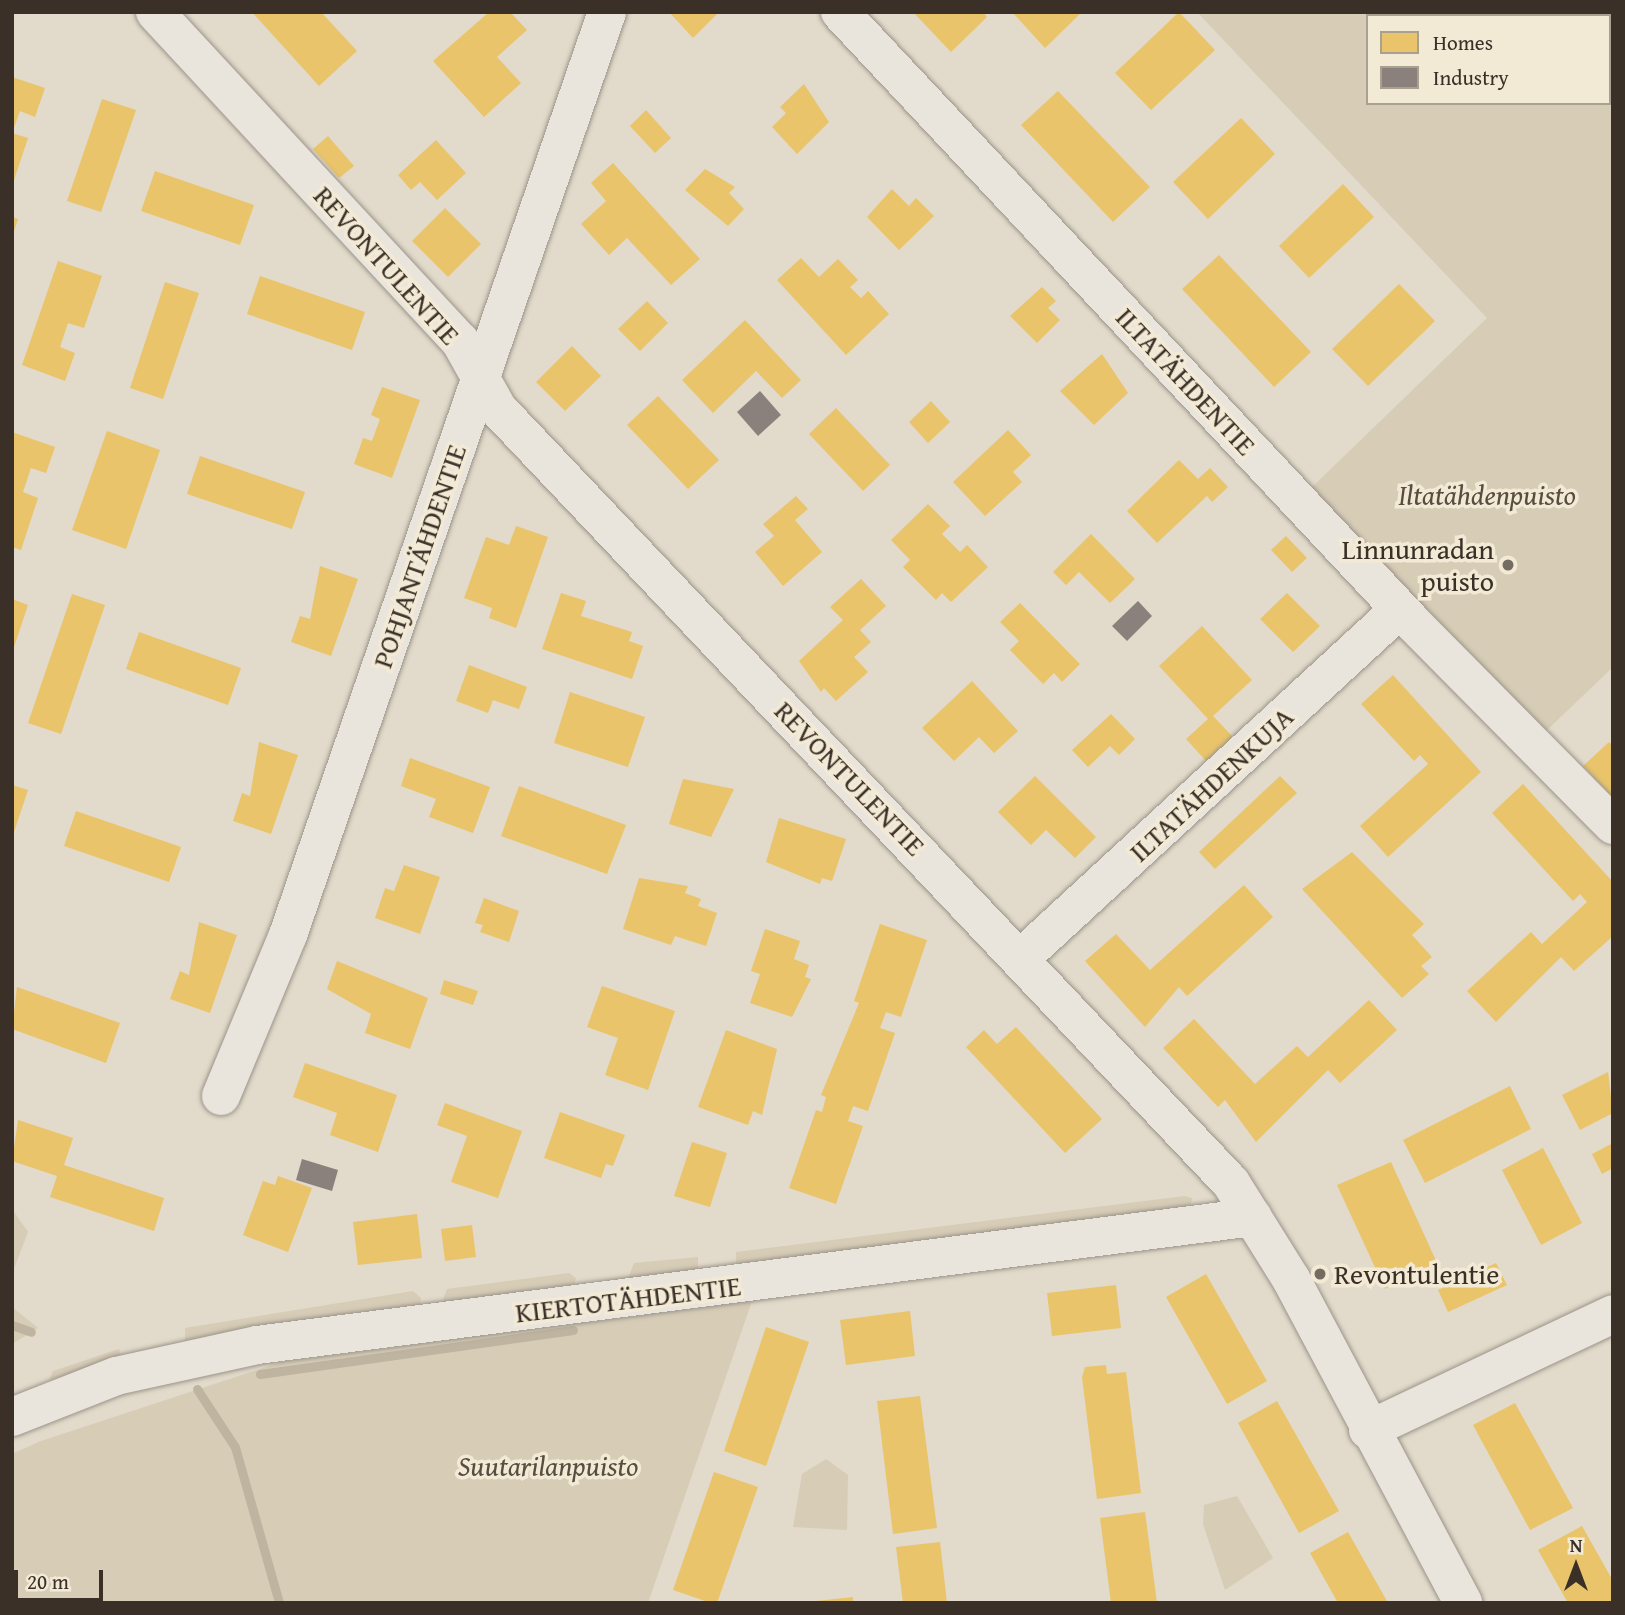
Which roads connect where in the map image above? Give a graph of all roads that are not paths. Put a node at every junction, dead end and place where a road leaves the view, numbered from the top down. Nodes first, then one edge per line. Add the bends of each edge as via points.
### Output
1 (155, 12) edge
2 (607, 12) edge
3 (841, 12) edge
4 (479, 381) junction
5 (1400, 608) junction
6 (1613, 825) edge
7 (1021, 958) junction
8 (221, 1096) dead end
9 (1253, 1217) junction
10 (1613, 1314) edge
11 (12, 1417) edge
12 (1368, 1430) junction
13 (1463, 1603) edge

1 - 4 street, REVONTULENTIE via 460,341
2 - 4 street, POHJANTÄHDENTIE
3 - 5 street, ILTATÄHDENTIE
4 - 7 street, REVONTULENTIE via 498,409
4 - 8 street, POHJANTÄHDENTIE via 288,935
5 - 6 street, ILTATÄHDENTIE via 1532,749 1565,773
5 - 7 street, ILTATÄHDENKUJA
7 - 9 street, REVONTULENTIE via 1192,1139
9 - 11 street, KIERTOTÄHDENTIE via 257,1345 116,1376
9 - 12 street, REVONTULENTIE
10 - 12 street
12 - 13 street, REVONTULENTIE

